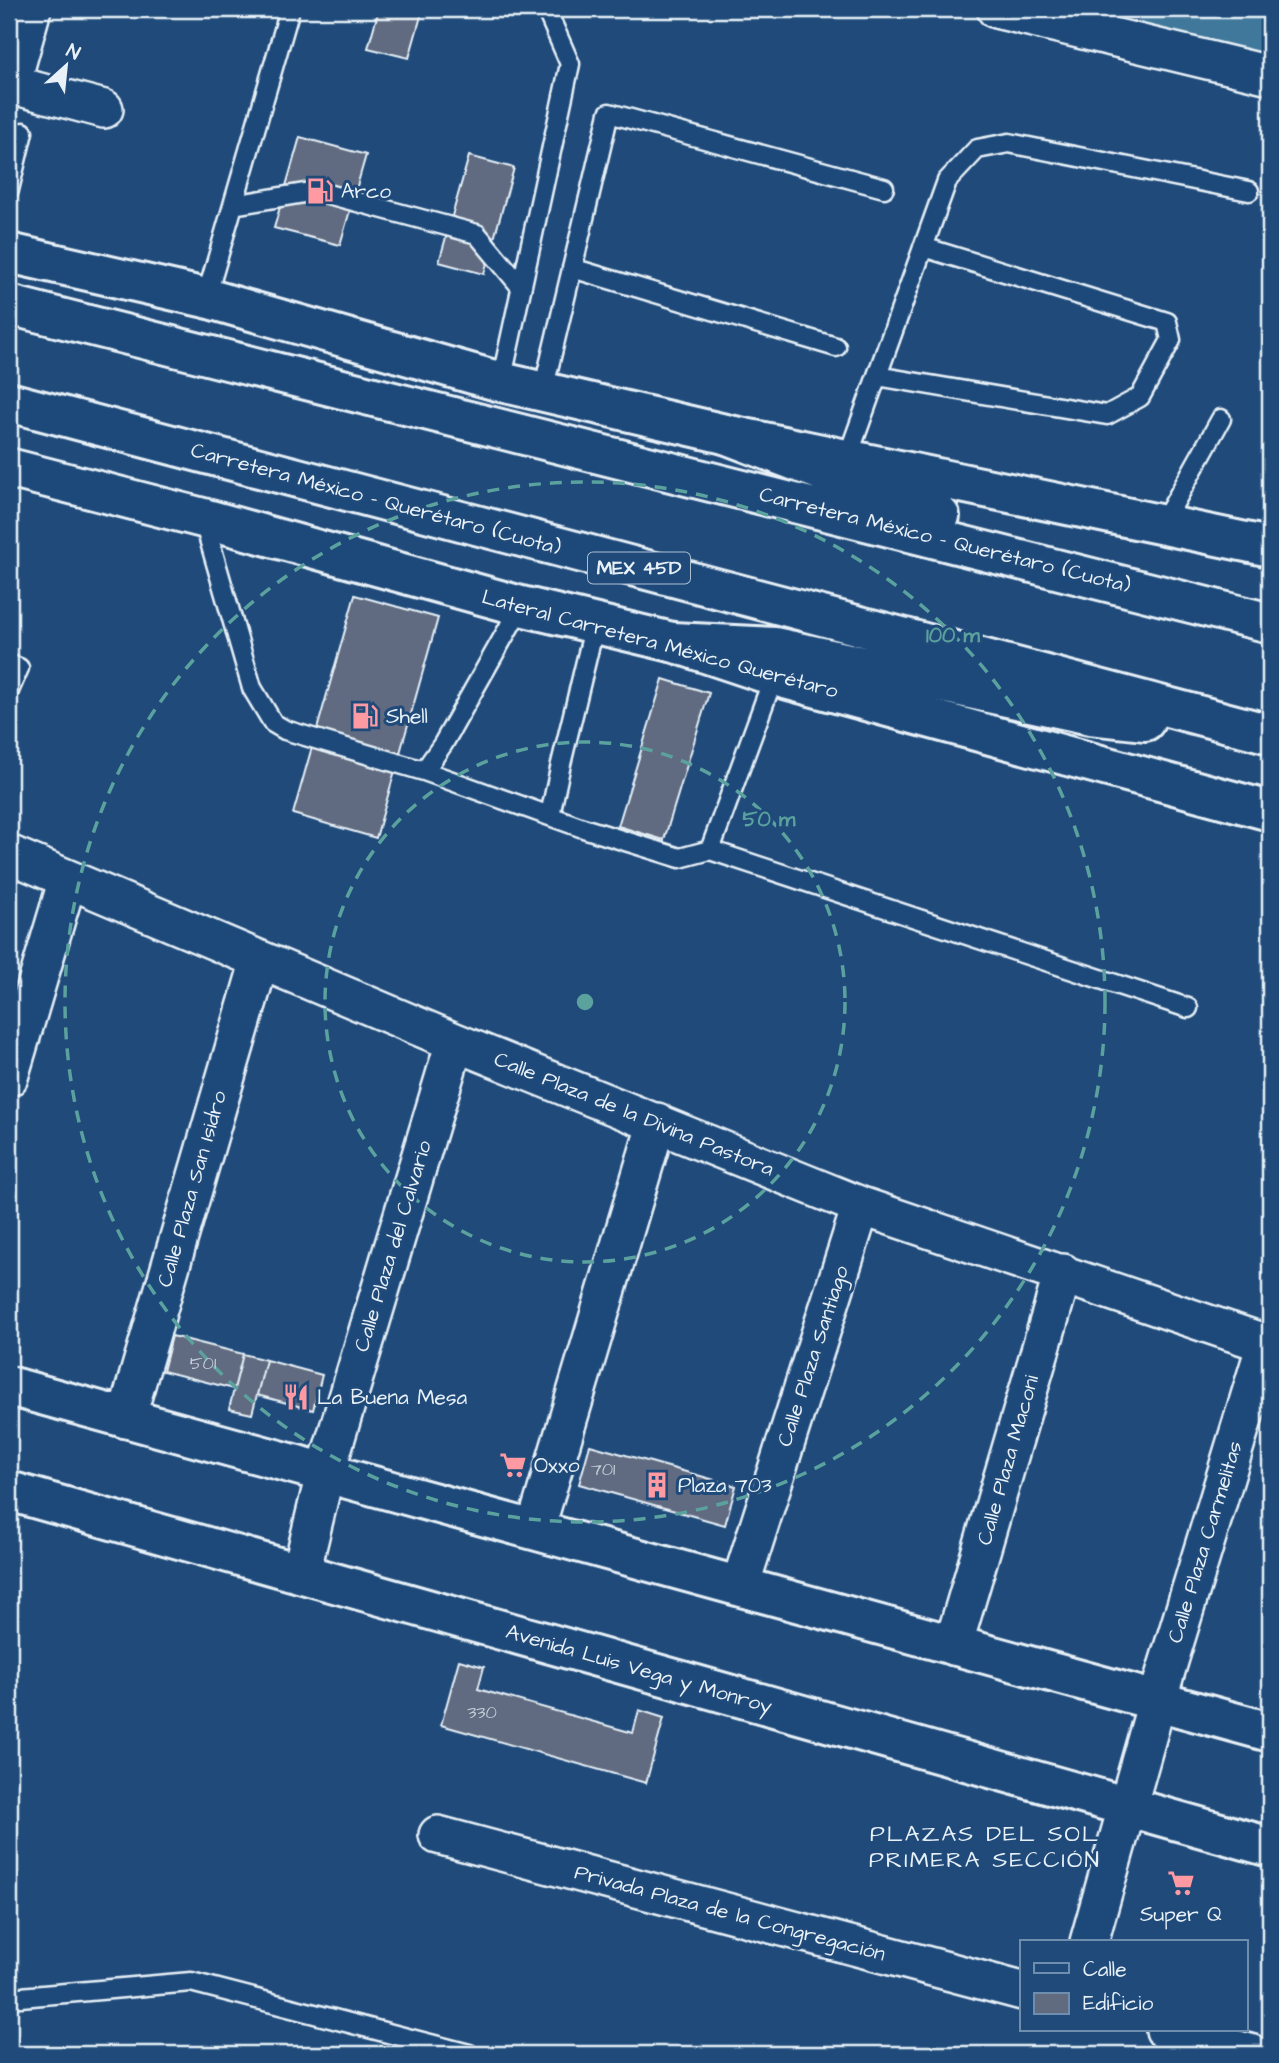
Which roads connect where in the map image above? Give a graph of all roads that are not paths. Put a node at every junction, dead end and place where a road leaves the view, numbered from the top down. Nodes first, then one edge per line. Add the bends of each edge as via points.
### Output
1 (32, 9) edge
2 (290, 9) edge
3 (546, 9) edge
4 (996, 9) edge
5 (1270, 75) edge
6 (10, 84) edge
7 (104, 109) dead end
8 (23, 132) dead end
9 (884, 188) dead end
10 (9, 190) edge
11 (1250, 191) dead end
12 (233, 205) junction
13 (923, 247) junction
14 (9, 253) edge
15 (572, 268) junction
16 (522, 286) junction
17 (206, 298) junction
18 (9, 305) edge
19 (836, 347) dead end
20 (877, 376) junction
21 (501, 382) junction
22 (542, 391) junction
23 (9, 402) edge
24 (1222, 419) dead end
25 (725, 434) junction
26 (847, 459) junction
27 (9, 468) edge
28 (204, 517) junction
29 (1162, 525) junction
30 (1270, 547) edge
31 (521, 606) junction
32 (1225, 610) junction
33 (1270, 623) edge
34 (595, 624) junction
35 (672, 642) junction
36 (9, 664) edge
37 (774, 676) junction
38 (9, 691) edge
39 (1265, 733) edge
40 (424, 771) junction
41 (1270, 811) edge
42 (550, 815) junction
43 (710, 850) junction
44 (9, 854) edge
45 (68, 879) junction
46 (260, 960) junction
47 (1188, 1008) dead end
48 (455, 1041) junction
49 (9, 1077) edge
50 (657, 1122) junction
51 (861, 1206) junction
52 (1063, 1273) junction
53 (1268, 1345) edge
54 (9, 1386) edge
55 (125, 1419) junction
56 (325, 1474) junction
57 (9, 1491) edge
58 (536, 1530) junction
59 (301, 1573) junction
60 (740, 1586) junction
61 (953, 1646) junction
62 (1157, 1701) junction
63 (1270, 1732) edge
64 (1127, 1806) junction
65 (438, 1835) dead end
66 (1270, 1847) edge
67 (1090, 1940) edge
68 (1020, 1990) edge
69 (9, 1998) edge
70 (1171, 2032) edge
71 (469, 2054) edge
72 (1249, 2054) edge

1 - 6 street
2 - 12 lane
3 - 16 lane via 570,64
4 - 5 street
6 - 7 street
8 - 10 lane
9 - 15 lane via 609,113
11 - 13 lane via 1009,143 977,149 947,181
12 - 16 lane via 316,191 477,234
12 - 17 lane
13 - 20 lane
13 - 20 lane via 1167,322 1171,340 1140,397 1107,415
14 - 17 main road
15 - 19 lane
15 - 22 lane
16 - 21 lane
17 - 21 main road
18 - 32 main road, Carretera México - Querétaro (Cuota)
20 - 26 lane
21 - 22 main road
22 - 25 main road
23 - 39 main road, Carretera México - Querétaro (Cuota) / MEX 45D
24 - 29 lane
25 - 26 main road
25 - 32 main road via 920,510
26 - 29 main road
27 - 28 main road, Lateral Carretera México Querétaro
28 - 31 main road, Lateral Carretera México Querétaro
28 - 40 lane via 252,688 273,723
29 - 30 main road
31 - 34 main road, Lateral Carretera México Querétaro
31 - 40 lane
32 - 33 main road, Carretera México - Querétaro (Cuota)
34 - 35 main road, Lateral Carretera México Querétaro
34 - 42 lane
35 - 37 main road, Lateral Carretera México Querétaro
35 - 39 main road via 775,647 1090,715
36 - 38 lane via 19,668
37 - 41 main road, Lateral Carretera México Querétaro
37 - 43 lane
40 - 42 lane
42 - 43 lane via 680,858
43 - 47 lane
44 - 45 street, Calle Plaza de la Divina Pastora
45 - 46 street, Calle Plaza de la Divina Pastora
45 - 49 street
46 - 48 street, Calle Plaza de la Divina Pastora
46 - 55 street, Calle Plaza San Isidro
48 - 50 street, Calle Plaza de la Divina Pastora
48 - 56 street, Calle Plaza del Calvario
50 - 51 street, Calle Plaza de la Divina Pastora
50 - 58 street
51 - 52 street, Calle Plaza de la Divina Pastora
51 - 60 street, Calle Plaza Santiago
52 - 53 street, Calle Plaza de la Divina Pastora
52 - 61 street, Calle Plaza Maconi
53 - 62 street, Calle Plaza Carmelitas
54 - 55 main road
55 - 56 main road
56 - 58 main road
56 - 59 street, Calle Plaza del Calvario
57 - 59 main road, Avenida Luis Vega y Monroy
58 - 60 main road
59 - 64 main road, Avenida Luis Vega y Monroy
60 - 61 main road
61 - 62 main road
62 - 63 main road
62 - 64 street
64 - 66 main road, Avenida Luis Vega y Monroy
64 - 67 street
65 - 68 street, Privada Plaza de la Congregación
69 - 71 lane via 191,1982
70 - 72 street

